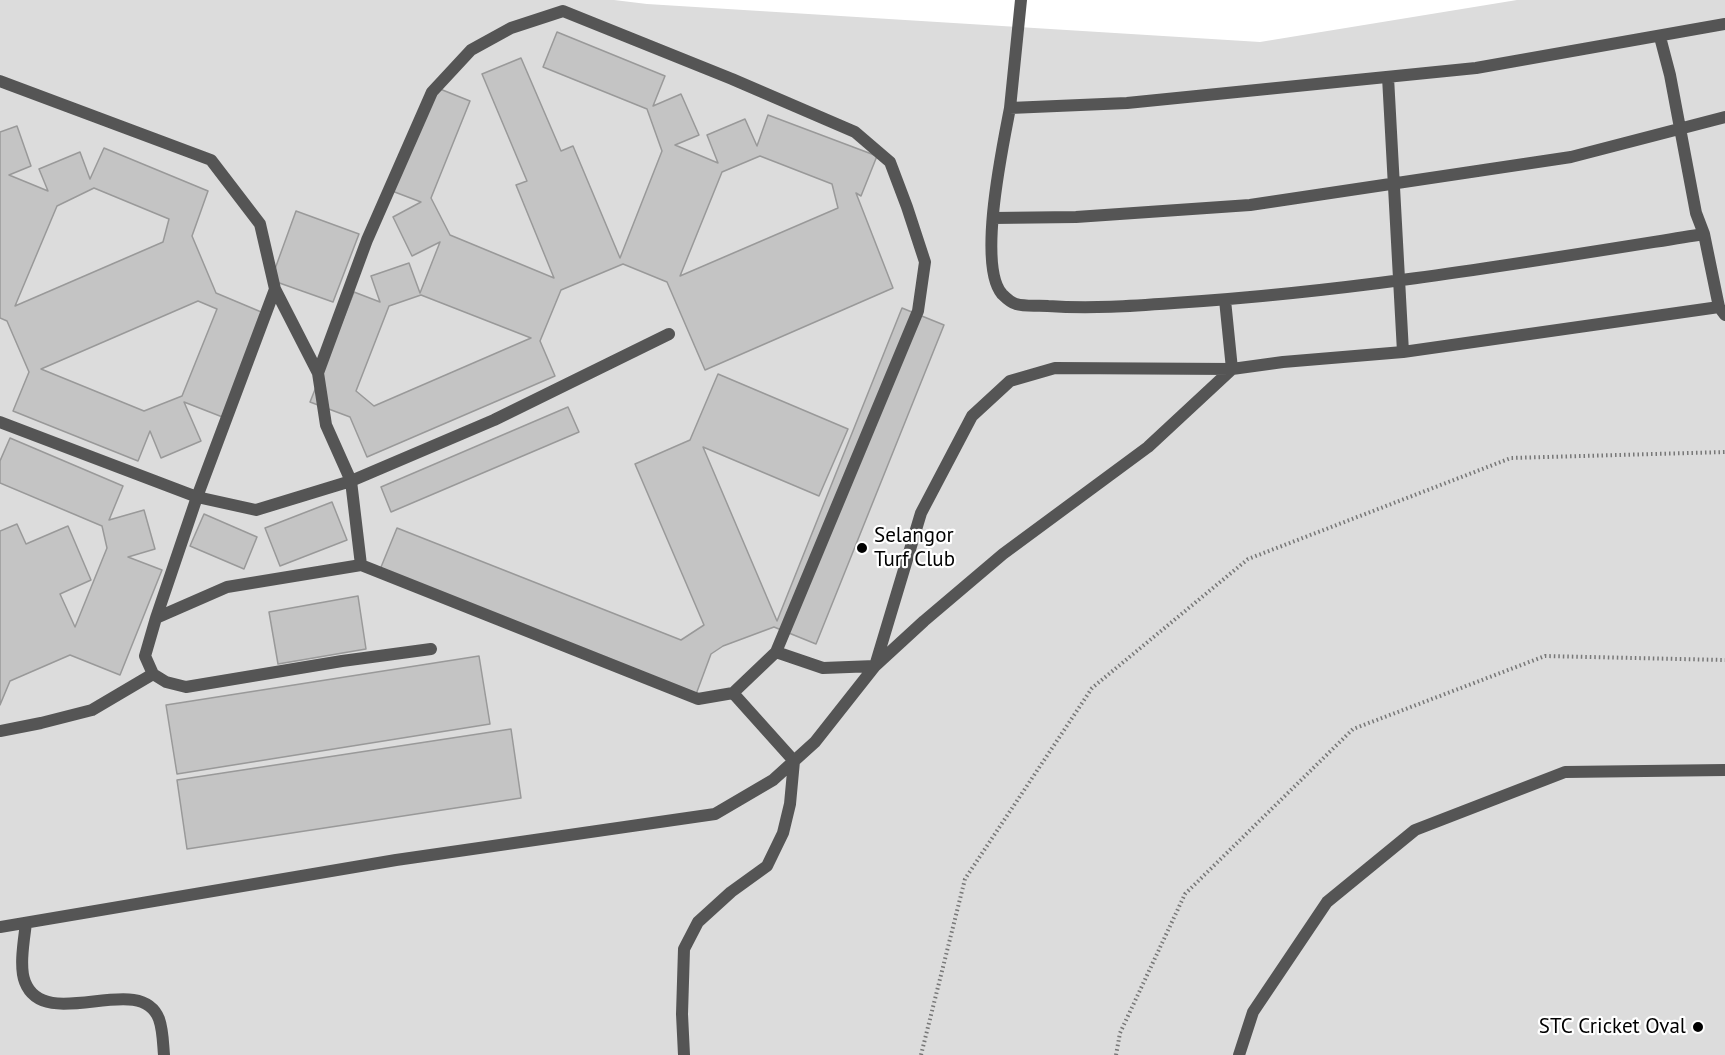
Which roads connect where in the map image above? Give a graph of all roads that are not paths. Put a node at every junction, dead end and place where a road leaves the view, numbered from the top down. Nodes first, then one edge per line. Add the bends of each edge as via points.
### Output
1 (1021, 0) edge
2 (1725, 24) edge
3 (1660, 37) junction
4 (1388, 77) junction
5 (0, 81) edge
6 (1010, 108) junction
7 (1725, 117) edge
8 (1680, 129) junction
9 (1394, 183) junction
10 (993, 218) junction
11 (1704, 234) junction
12 (1398, 280) junction
13 (274, 289) junction
14 (1225, 300) junction
15 (1722, 311) edge
16 (669, 334) dead end
17 (1403, 352) junction
18 (1232, 369) junction
19 (318, 373) junction
20 (0, 422) edge
21 (351, 481) junction
22 (197, 496) junction
23 (361, 565) junction
24 (156, 618) junction
25 (431, 649) dead end
26 (776, 652) junction
27 (875, 666) junction
28 (153, 674) junction
29 (733, 693) junction
30 (0, 731) edge
31 (794, 761) junction
32 (1725, 770) edge
33 (26, 923) junction
34 (0, 927) edge
35 (164, 1055) edge
36 (684, 1055) edge
37 (1239, 1055) edge

1 - 6 lane
2 - 3 lane
3 - 4 lane via 1476,68
3 - 8 lane
4 - 6 lane via 1127,103
4 - 9 lane
5 - 13 lane via 211,160 260,224
6 - 10 lane
7 - 8 lane
8 - 9 lane via 1571,157
8 - 11 lane via 1696,213
9 - 10 lane via 1250,205 1076,217
9 - 12 lane
10 - 14 lane via 994,283 1015,304 1090,309
11 - 12 lane
11 - 15 lane
12 - 14 lane
12 - 17 lane
13 - 19 lane
13 - 22 lane
14 - 18 lane
15 - 17 lane
16 - 21 lane via 494,420
17 - 18 lane
18 - 27 lane via 1148,447 1003,554
18 - 27 lane via 1055,368 1010,381 972,416 921,513
19 - 21 lane via 326,425
19 - 26 lane via 367,240 432,92 471,50 511,28 562,11 855,132 890,162 907,207 925,262 918,311
20 - 22 lane
21 - 22 lane via 256,510
21 - 23 lane
22 - 24 lane
23 - 24 lane via 227,587
23 - 29 lane via 698,699
24 - 28 lane via 145,656
25 - 28 lane via 186,687
26 - 27 lane via 823,668
26 - 29 lane
27 - 31 lane via 815,742
28 - 30 lane via 92,710
29 - 31 lane
31 - 33 lane via 773,780 715,814 396,860
31 - 36 lane via 783,833 767,866 698,922 684,949
32 - 37 lane via 1565,772 1415,830 1327,903 1253,1012
33 - 34 lane
33 - 35 lane via 22,951 24,981 32,993 41,1001 63,1004 134,998 159,1017

